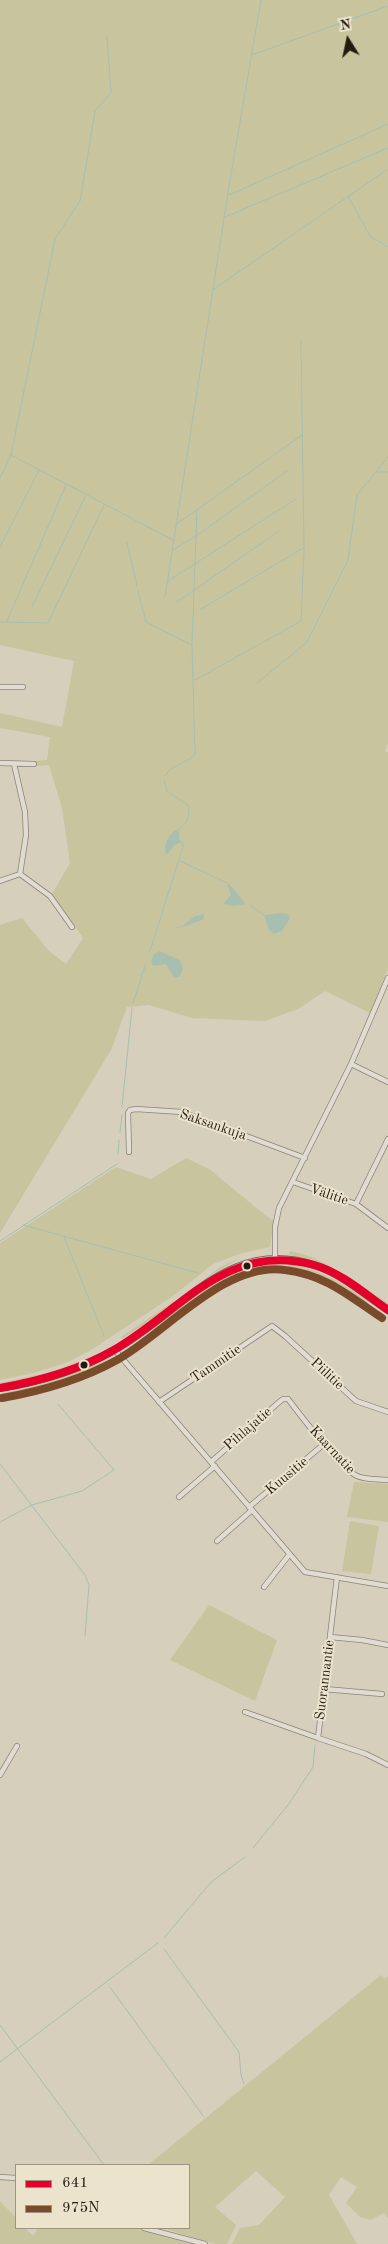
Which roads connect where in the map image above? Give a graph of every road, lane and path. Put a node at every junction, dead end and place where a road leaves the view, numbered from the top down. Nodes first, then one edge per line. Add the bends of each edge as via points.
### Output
1 (0, 687) edge
2 (22, 687) dead end
3 (0, 762) edge
4 (14, 764) junction
5 (34, 764) dead end
6 (20, 874) junction
7 (0, 881) edge
8 (72, 927) dead end
9 (388, 978) edge
10 (351, 1064) junction
11 (388, 1082) edge
12 (388, 1139) edge
13 (128, 1152) dead end
14 (304, 1158) junction
15 (293, 1182) junction
16 (356, 1204) junction
17 (388, 1228) edge
18 (275, 1259) junction
19 (388, 1310) edge
20 (272, 1326) joint
21 (115, 1350) junction
22 (0, 1388) edge
23 (288, 1399) joint
24 (159, 1402) junction
25 (388, 1412) edge
26 (324, 1444) junction
27 (211, 1462) junction
28 (214, 1466) junction
29 (388, 1480) edge
30 (179, 1497) dead end
31 (251, 1509) junction
32 (217, 1542) dead end
33 (289, 1555) junction
34 (337, 1577) junction
35 (388, 1586) edge
36 (264, 1587) dead end
37 (330, 1637) junction
38 (388, 1645) edge
39 (324, 1689) junction
40 (382, 1694) dead end
41 (245, 1712) dead end
42 (318, 1738) junction
43 (17, 1746) dead end
44 (388, 1765) edge
45 (0, 1775) edge
46 (0, 2178) edge
47 (15, 2178) edge
48 (148, 2229) edge
49 (205, 2244) edge

1 - 2 street
3 - 4 street
4 - 5 street
4 - 6 street via 25,811 26,835
6 - 7 street
6 - 8 street via 50,896
9 - 10 street
10 - 11 street
10 - 14 street
12 - 16 street
13 - 14 street, Saksankuja via 128,1113 136,1109 182,1112
14 - 15 street
15 - 16 street, Välitie
15 - 18 street via 276,1219
16 - 17 street, Välitie
18 - 19 main road via 296,1260 325,1269
18 - 21 main road via 248,1262 222,1272
20 - 24 street, Tammitie
20 - 25 street, Piilitie via 356,1401
21 - 22 main road via 42,1380
21 - 24 street
23 - 26 street, Kaarnatie
23 - 27 street, Pihlajatie via 278,1403
24 - 27 street
26 - 29 street, Kaarnatie via 360,1478
26 - 31 street, Kuusitie
27 - 28 street
28 - 30 street
28 - 31 street
31 - 32 street, Kuusitie
31 - 33 street
33 - 34 street via 305,1572
33 - 36 street
34 - 35 street
34 - 37 street, Suorannantie
37 - 38 street
37 - 39 street, Suorannantie
39 - 40 street
39 - 42 street, Suorannantie
41 - 42 street
42 - 44 street, Suorannantie
43 - 45 street
46 - 47 street
48 - 49 street

